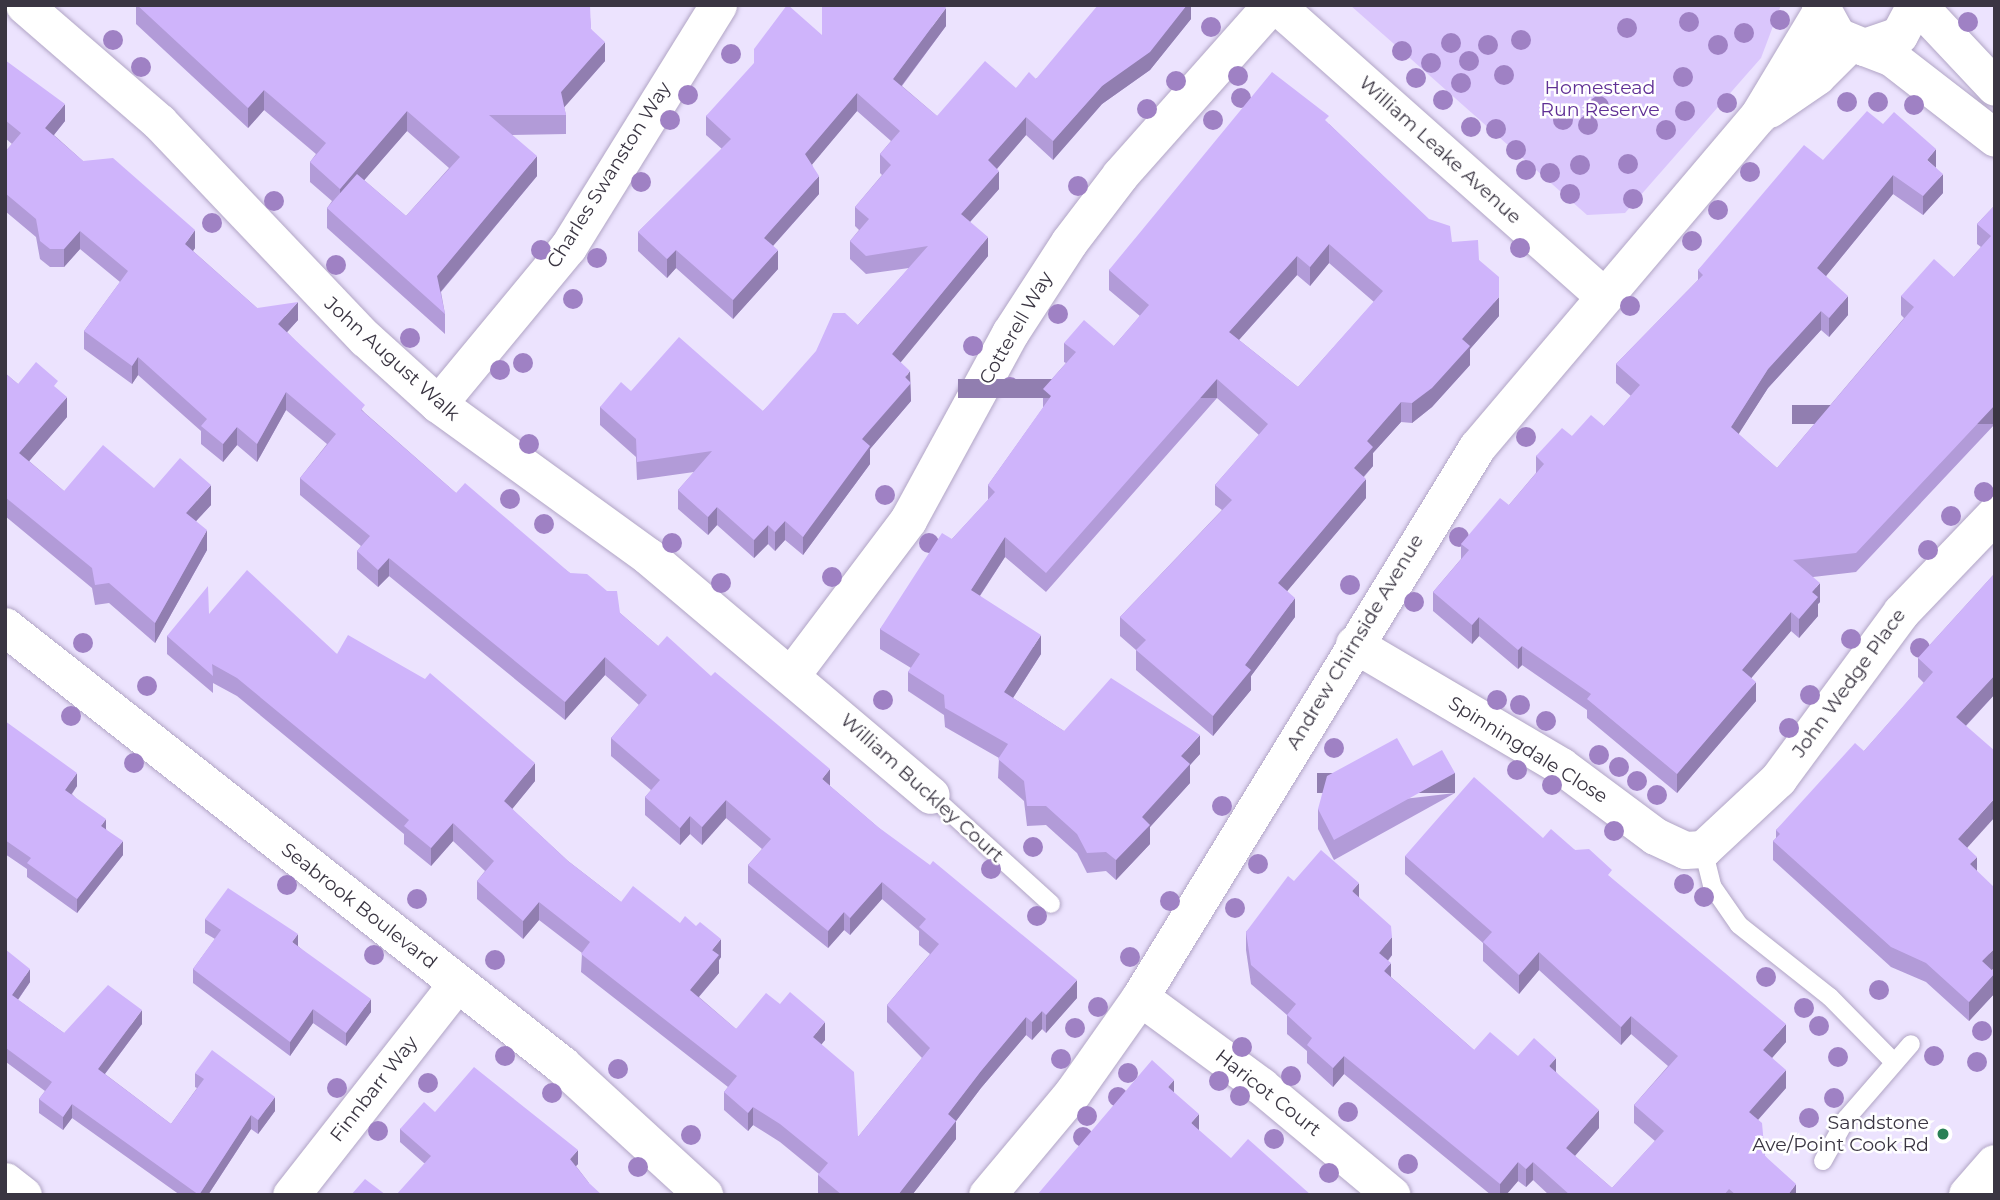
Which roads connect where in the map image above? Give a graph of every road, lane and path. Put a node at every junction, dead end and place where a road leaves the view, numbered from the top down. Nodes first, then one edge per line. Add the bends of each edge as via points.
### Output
1 (24, 5) edge
2 (1273, 5) edge
3 (1916, 5) edge
4 (1821, 8) edge
5 (705, 10) edge
6 (1857, 45) junction
7 (1995, 87) edge
8 (1758, 116) junction
9 (1995, 138) edge
10 (1604, 296) junction
11 (438, 404) junction
12 (1995, 514) edge
13 (5, 627) edge
14 (1354, 644) junction
15 (792, 674) junction
16 (931, 795) joint
17 (1703, 849) junction
18 (1051, 904) dead end
19 (457, 983) junction
20 (1140, 997) junction
21 (1911, 1044) dead end
22 (1893, 1061) junction
23 (1823, 1161) dead end
24 (1995, 1164) edge
25 (5, 1181) edge
26 (23, 1195) edge
27 (291, 1195) edge
28 (704, 1195) edge
29 (987, 1195) edge
30 (1392, 1195) edge
31 (1968, 1195) edge

1 - 11 street, John August Walk via 159,122 356,329
2 - 10 street, William Leake Avenue
2 - 15 street, Cotterell Way via 1120,174 1069,242 1010,333 908,520
3 - 6 street via 1899,35
3 - 7 street
4 - 6 street
4 - 8 street, Andrew Chirnside Avenue
5 - 11 street, Charles Swanston Way via 568,247
6 - 8 street, Andrew Chirnside Avenue
6 - 9 street via 1892,58
8 - 10 street, Andrew Chirnside Avenue
10 - 14 street, Andrew Chirnside Avenue via 1477,447
11 - 15 street, John August Walk via 648,556
12 - 17 street, John Wedge Place via 1900,612 1778,779
13 - 19 street, Seabrook Boulevard
14 - 17 street, Spinningdale Close via 1561,766 1655,836 1685,850
14 - 20 street, Andrew Chirnside Avenue
15 - 16 street, William Buckley Court
16 - 18 lane, William Buckley Court
17 - 22 lane via 1712,886 1739,925 1830,997
19 - 27 street, Finnbarr Way
19 - 28 street, Seabrook Boulevard via 588,1087
20 - 29 street, Andrew Chirnside Avenue via 1073,1092
20 - 30 street, Haricot Court via 1261,1086
21 - 22 lane
22 - 23 lane via 1846,1119
24 - 31 street
25 - 26 street

